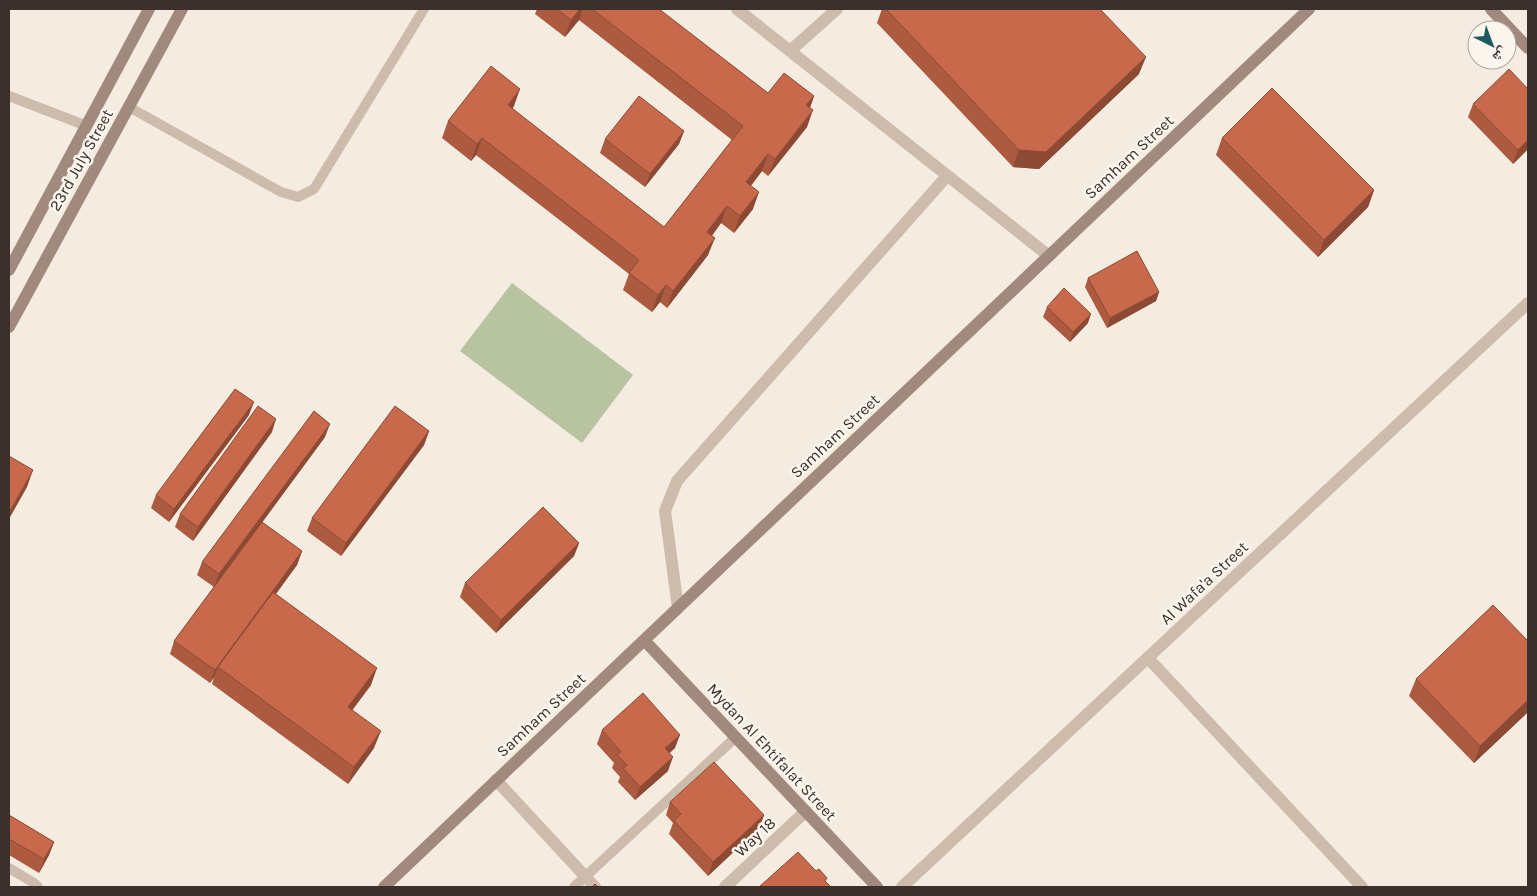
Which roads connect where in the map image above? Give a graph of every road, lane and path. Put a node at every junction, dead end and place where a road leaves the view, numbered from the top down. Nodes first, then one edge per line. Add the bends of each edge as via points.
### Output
1 (149, 9) edge
2 (182, 9) edge
3 (424, 9) edge
4 (737, 9) edge
5 (837, 9) edge
6 (1309, 9) edge
7 (1492, 9) edge
8 (1528, 48) edge
9 (790, 51) junction
10 (9, 96) edge
11 (129, 107) junction
12 (87, 126) junction
13 (947, 176) junction
14 (1049, 256) junction
15 (9, 270) edge
16 (1528, 303) edge
17 (9, 327) edge
18 (678, 608) junction
19 (644, 640) junction
20 (1148, 658) junction
21 (736, 737) junction
22 (496, 780) junction
23 (806, 811) junction
24 (9, 868) edge
25 (586, 877) junction
26 (38, 887) edge
27 (384, 887) edge
28 (574, 887) edge
29 (595, 887) edge
30 (726, 887) edge
31 (876, 887) edge
32 (902, 887) edge
33 (1362, 887) edge

1 - 12 street, 23rd July Street
2 - 11 street, 23rd July Street
3 - 11 lane via 314,189 298,197 282,192
4 - 9 street
5 - 9 street
6 - 14 street, Samham Street
7 - 8 street
9 - 13 street
10 - 12 lane
11 - 17 street, 23rd July Street
12 - 15 street, 23rd July Street
13 - 14 street
13 - 18 street via 677,481 665,511
14 - 18 street, Samham Street
16 - 20 street, Al Wafa'a Street
18 - 19 street, Samham Street
19 - 21 street, Mydan Al Ehtifalat Street
19 - 22 street, Samham Street
20 - 32 street, Al Wafa'a Street
20 - 33 street
21 - 23 street, Mydan Al Ehtifalat Street
21 - 25 lane
22 - 25 street
22 - 27 street, Samham Street
23 - 30 street, Way 18
23 - 31 street, Mydan Al Ehtifalat Street
24 - 26 lane
25 - 28 lane
25 - 29 street

